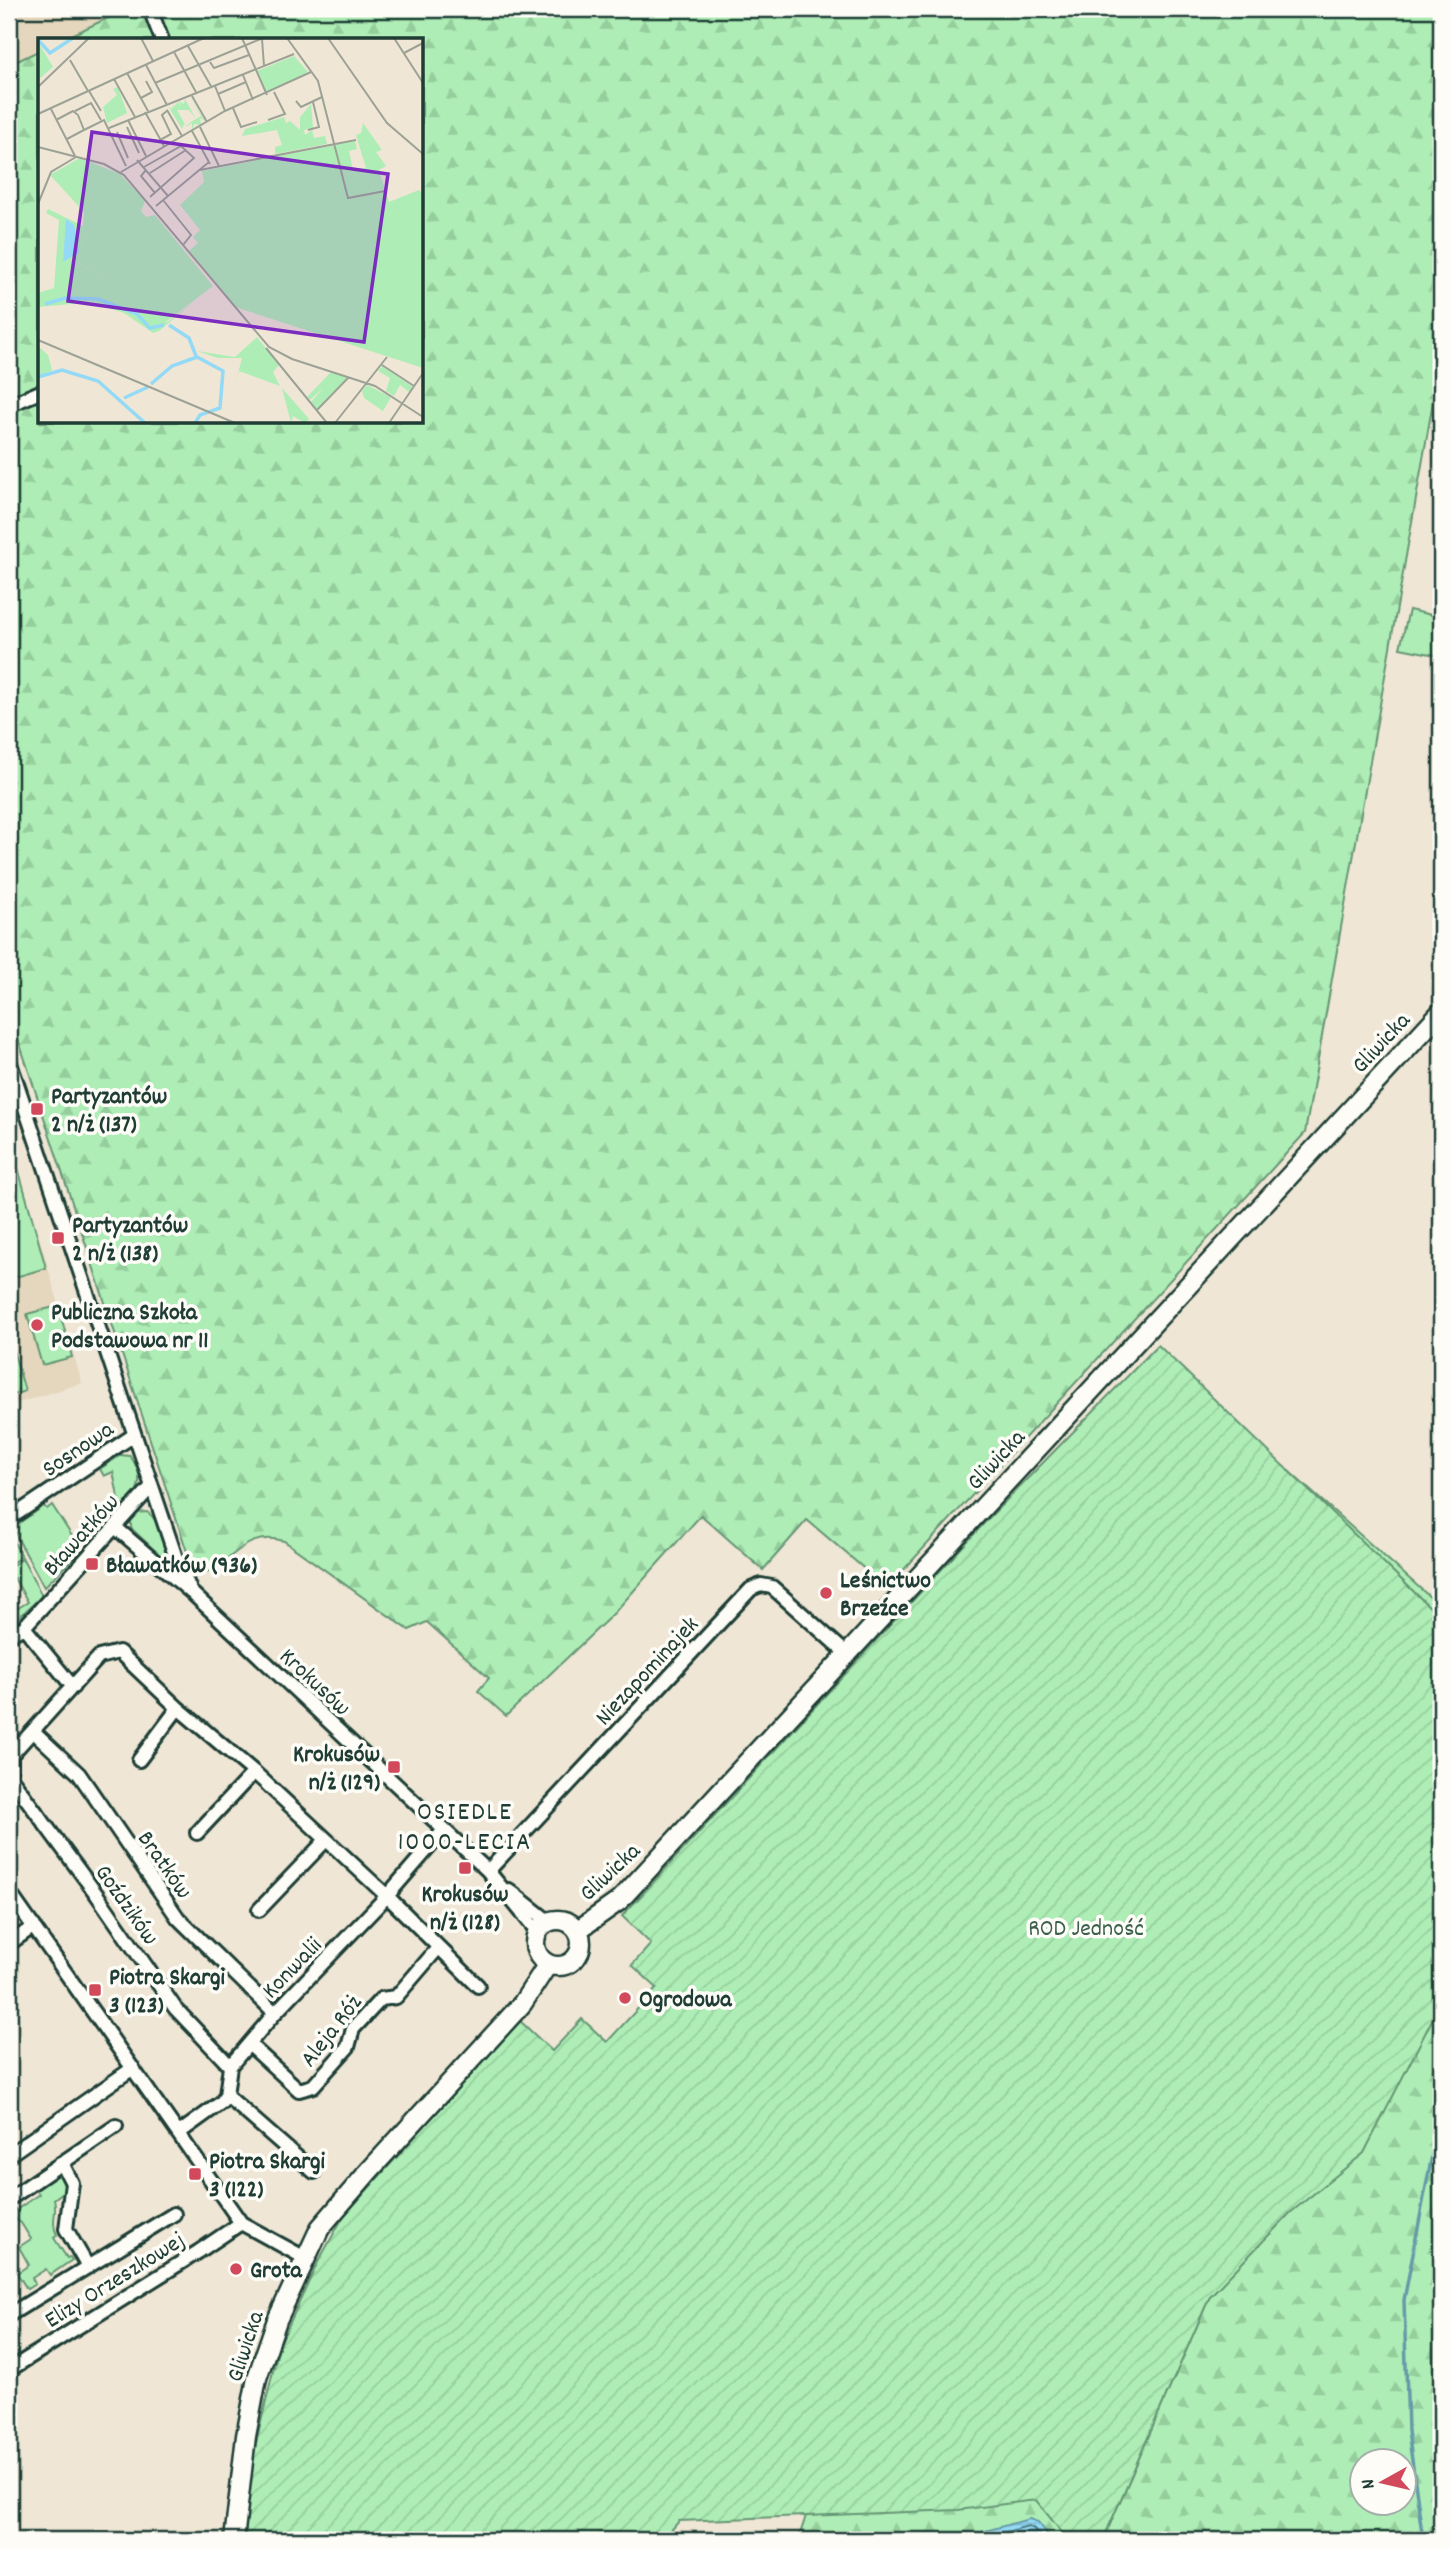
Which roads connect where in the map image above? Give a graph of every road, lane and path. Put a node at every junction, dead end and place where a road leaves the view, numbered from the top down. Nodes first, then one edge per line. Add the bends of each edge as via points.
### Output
1 (150, 9) edge
2 (161, 38) edge
3 (38, 393) edge
4 (9, 405) edge
5 (1441, 1012) edge
6 (9, 1060) edge
7 (134, 1435) junction
8 (151, 1486) junction
9 (9, 1519) edge
10 (115, 1527) junction
11 (192, 1593) junction
12 (24, 1627) junction
13 (9, 1635) edge
14 (848, 1654) junction
15 (73, 1687) junction
16 (178, 1709) junction
17 (33, 1731) junction
18 (139, 1760) dead end
19 (254, 1772) junction
20 (444, 1830) junction
21 (197, 1833) dead end
22 (326, 1840) junction
23 (488, 1871) junction
24 (9, 1892) edge
25 (387, 1896) junction
26 (259, 1910) dead end
27 (34, 1926) junction
28 (543, 1926) junction
29 (578, 1930) junction
30 (9, 1944) edge
31 (438, 1948) junction
32 (548, 1964) junction
33 (478, 1986) dead end
34 (275, 2013) junction
35 (250, 2045) junction
36 (230, 2066) junction
37 (133, 2068) junction
38 (226, 2095) junction
39 (116, 2126) dead end
40 (179, 2133) junction
41 (9, 2155) edge
42 (62, 2163) junction
43 (314, 2172) dead end
44 (9, 2199) edge
45 (174, 2214) dead end
46 (241, 2223) junction
47 (305, 2259) junction
48 (88, 2267) junction
49 (9, 2315) edge
50 (9, 2370) edge
51 (234, 2540) edge

1 - 2 street
3 - 4 street
5 - 14 main road, Gliwicka
6 - 7 street
7 - 8 street
7 - 9 street, Sosnowa
8 - 10 street, Bławatków
8 - 11 street
10 - 11 street, Krokusów
10 - 12 street, Bławatków
11 - 20 street, Krokusów
12 - 13 street, Bławatków
12 - 15 street
14 - 23 street, Niezapominajek via 772,1587 751,1588
14 - 29 main road, Gliwicka via 619,1901
15 - 16 street via 99,1657 119,1651
15 - 17 street
16 - 18 street
16 - 19 street
17 - 34 street, Bratków via 79,1774 178,1918
17 - 36 street, Goździków via 11,1755 11,1778 175,2008
19 - 21 street
19 - 22 street
20 - 23 street, Krokusów
20 - 25 street, Konwalii
22 - 25 street
22 - 26 street
23 - 28 street, Krokusów
24 - 27 street
25 - 31 street
25 - 34 street, Konwalii
27 - 30 street
27 - 37 street
28 - 29 main road via 566,1921
28 - 32 main road via 535,1937 535,1950
29 - 32 main road via 581,1948 574,1960 561,1966
31 - 33 street
31 - 35 street, Aleja Róż via 396,1997 382,1999 353,2029 348,2048 313,2086 299,2090
32 - 47 main road, Gliwicka via 522,2004 334,2210
34 - 35 street, Konwalii
35 - 36 street, Konwalii
36 - 38 street
37 - 40 street
37 - 41 street
38 - 40 street
38 - 43 street
39 - 42 street
40 - 46 street
42 - 44 street
42 - 48 street, Elizy Orzeszkowej via 72,2183 66,2229
45 - 48 street, Elizy Orzeszkowej
46 - 47 street
46 - 50 street, Elizy Orzeszkowej
47 - 51 main road, Gliwicka via 276,2320 257,2378
48 - 49 street, Elizy Orzeszkowej

